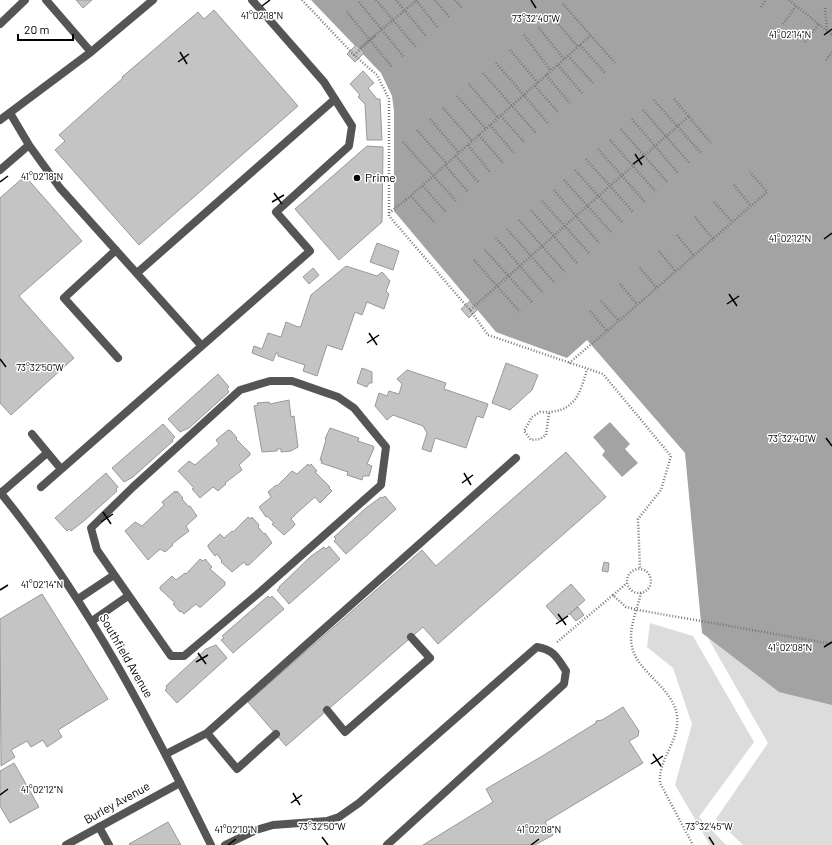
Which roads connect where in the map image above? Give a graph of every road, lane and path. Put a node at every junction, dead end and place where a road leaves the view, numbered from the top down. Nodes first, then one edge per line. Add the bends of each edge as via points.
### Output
1 (25, 0) edge
2 (46, 0) edge
3 (153, 0) edge
4 (252, 0) edge
5 (302, 0) edge
6 (376, 0) edge
7 (396, 0) edge
8 (416, 0) edge
9 (435, 0) edge
10 (455, 0) edge
11 (766, 0) edge
12 (789, 0) edge
13 (359, 2) dead end
14 (563, 4) dead end
15 (796, 6) junction
16 (761, 7) dead end
17 (462, 8) dead end
18 (825, 8) dead end
19 (405, 10) junction
20 (347, 12) dead end
21 (549, 14) dead end
22 (450, 18) dead end
23 (394, 20) junction
24 (0, 24) edge
25 (783, 24) dead end
26 (819, 24) junction
27 (438, 28) dead end
28 (539, 28) dead end
29 (382, 30) junction
30 (827, 31) junction
31 (376, 35) junction
32 (524, 35) dead end
33 (832, 35) edge
34 (426, 36) dead end
35 (590, 36) junction
36 (369, 40) junction
37 (805, 42) dead end
38 (579, 46) junction
39 (361, 47) dead end
40 (416, 47) dead end
41 (510, 50) dead end
42 (91, 52) junction
43 (832, 52) edge
44 (354, 55) junction
45 (568, 56) junction
46 (404, 57) dead end
47 (564, 59) junction
48 (826, 60) dead end
49 (496, 62) dead end
50 (615, 63) dead end
51 (558, 65) junction
52 (392, 67) dead end
53 (551, 71) junction
54 (483, 73) dead end
55 (604, 73) dead end
56 (546, 75) junction
57 (593, 83) dead end
58 (469, 84) dead end
59 (536, 84) junction
60 (582, 93) dead end
61 (524, 95) junction
62 (457, 96) dead end
63 (334, 99) junction
64 (674, 99) dead end
65 (654, 100) dead end
66 (570, 103) dead end
67 (512, 106) junction
68 (444, 108) dead end
69 (643, 110) dead end
70 (10, 113) junction
71 (559, 113) dead end
72 (501, 116) junction
73 (689, 116) junction
74 (498, 118) junction
75 (430, 119) dead end
76 (632, 119) dead end
77 (0, 120) edge
78 (548, 123) dead end
79 (490, 125) junction
80 (677, 126) junction
81 (486, 129) junction
82 (621, 129) dead end
83 (417, 130) dead end
84 (536, 134) dead end
85 (479, 135) junction
86 (666, 136) junction
87 (610, 140) dead end
88 (404, 142) dead end
89 (472, 142) junction
90 (525, 143) dead end
91 (711, 143) dead end
92 (29, 145) junction
93 (468, 145) junction
94 (655, 146) junction
95 (598, 149) dead end
96 (459, 153) junction
97 (514, 153) dead end
98 (702, 154) dead end
99 (456, 156) junction
100 (644, 156) junction
101 (586, 159) dead end
102 (503, 163) dead end
103 (690, 164) dead end
104 (446, 165) junction
105 (633, 166) junction
106 (0, 170) edge
107 (576, 170) dead end
108 (490, 172) dead end
109 (750, 172) dead end
110 (678, 173) dead end
111 (434, 175) junction
112 (622, 176) junction
113 (564, 180) dead end
114 (667, 182) dead end
115 (479, 183) dead end
116 (734, 185) dead end
117 (423, 186) junction
118 (610, 186) junction
119 (554, 190) dead end
120 (415, 192) junction
121 (468, 192) dead end
122 (656, 192) dead end
123 (411, 196) junction
124 (599, 196) junction
125 (406, 200) dead end
126 (542, 201) dead end
127 (457, 202) dead end
128 (714, 202) dead end
129 (646, 203) dead end
130 (587, 206) junction
131 (751, 206) junction
132 (531, 210) dead end
133 (446, 212) dead end
134 (632, 212) dead end
135 (389, 213) junction
136 (576, 217) junction
137 (695, 217) dead end
138 (519, 220) dead end
139 (434, 222) dead end
140 (622, 222) dead end
141 (732, 222) junction
142 (565, 226) junction
143 (507, 229) dead end
144 (611, 232) dead end
145 (677, 235) dead end
146 (553, 236) junction
147 (496, 238) dead end
148 (713, 239) junction
149 (600, 244) dead end
150 (542, 247) junction
151 (116, 250) junction
152 (485, 250) dead end
153 (659, 251) dead end
154 (589, 253) dead end
155 (531, 256) junction
156 (694, 256) junction
157 (474, 260) dead end
158 (577, 262) dead end
159 (520, 266) junction
160 (640, 268) dead end
161 (676, 271) junction
162 (565, 272) dead end
163 (137, 273) junction
164 (509, 276) junction
165 (555, 283) dead end
166 (620, 284) dead end
167 (497, 286) junction
168 (657, 288) junction
169 (544, 293) dead end
170 (602, 301) dead end
171 (533, 303) dead end
172 (637, 304) junction
173 (470, 310) junction
174 (590, 311) dead end
175 (520, 312) dead end
176 (619, 321) junction
177 (607, 330) junction
178 (201, 345) junction
179 (118, 358) dead end
180 (569, 363) junction
181 (587, 369) junction
182 (549, 413) junction
183 (32, 434) dead end
184 (48, 453) junction
185 (516, 458) dead end
186 (61, 469) junction
187 (41, 487) dead end
188 (0, 493) edge
189 (640, 569) junction
190 (114, 575) junction
191 (627, 584) junction
192 (642, 593) junction
193 (613, 595) junction
194 (128, 596) junction
195 (78, 599) junction
196 (638, 610) junction
197 (92, 621) junction
198 (411, 637) dead end
199 (832, 644) edge
200 (548, 649) junction
201 (327, 710) dead end
202 (207, 732) junction
203 (276, 734) dead end
204 (166, 754) junction
205 (180, 783) junction
206 (99, 827) junction
207 (66, 845) edge
208 (108, 845) edge
209 (211, 845) edge
210 (225, 845) edge
211 (387, 845) edge
212 (693, 845) edge

1 - 24 street
2 - 42 street
3 - 42 street
4 - 63 street via 324,82
5 - 44 path
6 - 23 path
7 - 19 path
8 - 19 path
8 - 27 path
9 - 22 path
10 - 17 path
11 - 16 path
12 - 15 path
13 - 29 path
14 - 35 path
15 - 25 path
15 - 26 path
18 - 30 path
19 - 23 path
19 - 34 path
20 - 36 path
21 - 38 path
23 - 29 path
23 - 40 path
26 - 30 path
26 - 37 path
28 - 47 path
29 - 31 path
29 - 46 path
30 - 33 path
31 - 36 path
31 - 44 path, bridge
32 - 53 path
35 - 38 path
35 - 50 path
36 - 39 path
36 - 52 path
38 - 45 path
38 - 55 path
41 - 59 path
42 - 70 street
43 - 48 path
44 - 135 path via 377,75 389,99
45 - 47 path
45 - 57 path
47 - 51 path
49 - 61 path
51 - 53 path
51 - 60 path
53 - 56 path
54 - 67 path
56 - 59 path
56 - 66 path
58 - 74 path
59 - 61 path
59 - 71 path
61 - 67 path
61 - 78 path
62 - 81 path
63 - 163 street
63 - 178 street via 352,126 350,146 276,212 310,251
64 - 73 path
65 - 80 path
67 - 72 path
67 - 84 path
68 - 89 path
69 - 86 path
70 - 77 street
70 - 92 street
72 - 74 path
72 - 90 path
73 - 80 path
73 - 91 path
74 - 79 path
75 - 96 path
76 - 94 path
79 - 81 path
79 - 97 path
80 - 86 path
80 - 98 path
81 - 85 path
82 - 100 path
83 - 104 path
85 - 89 path
85 - 102 path
86 - 94 path
86 - 103 path
87 - 105 path
88 - 111 path
89 - 93 path
92 - 106 street
92 - 151 street via 60,188
93 - 96 path
93 - 108 path
94 - 100 path
94 - 110 path
95 - 112 path
96 - 99 path
99 - 104 path
99 - 115 path
100 - 105 path
100 - 114 path
101 - 118 path
104 - 111 path
104 - 121 path
105 - 112 path
105 - 122 path
107 - 124 path
109 - 131 path via 767,192
111 - 117 path
111 - 127 path
112 - 118 path
112 - 129 path
113 - 130 path
116 - 131 path
117 - 120 path
117 - 133 path
118 - 124 path
118 - 134 path
119 - 136 path
120 - 123 path
120 - 135 path
123 - 125 path
123 - 139 path
124 - 130 path
124 - 140 path
126 - 142 path
128 - 141 path
130 - 136 path
130 - 144 path
131 - 141 path
132 - 146 path
135 - 173 path
136 - 142 path
136 - 149 path
137 - 148 path
138 - 150 path
141 - 148 path
142 - 146 path
142 - 154 path
143 - 155 path
145 - 156 path
146 - 150 path
146 - 158 path
147 - 159 path
148 - 156 path
150 - 155 path
150 - 162 path
151 - 163 street
151 - 179 street via 64,298
152 - 164 path
153 - 161 path
155 - 159 path
155 - 165 path
156 - 161 path
157 - 167 path
159 - 164 path
159 - 169 path
160 - 168 path
161 - 168 path
163 - 178 street
164 - 167 path
164 - 171 path
166 - 172 path
167 - 173 path
167 - 175 path
168 - 172 path
170 - 176 path
172 - 176 path
173 - 180 path via 488,335
174 - 177 path
176 - 177 path
177 - 180 path
178 - 186 street
180 - 181 path
181 - 182 path via 580,394 575,401
181 - 189 path via 603,374 671,456 661,490 638,519
182 - 182 path via 546,435 531,440 524,431 527,423 540,412
183 - 184 street
184 - 186 street
184 - 188 street
185 - 202 street via 370,591
186 - 187 street
188 - 195 street, Southfield Avenue
189 - 191 path via 629,574
189 - 192 path via 647,571 652,580 649,589
190 - 194 street
190 - 194 street via 97,550 91,528 240,390 270,381 292,381 338,397 354,408 386,448 381,485 184,656 171,656
190 - 195 street
191 - 192 path via 632,591
191 - 193 path
192 - 196 path
193 - 196 path via 626,607
193 - 200 path
194 - 197 street
195 - 197 street, Southfield Avenue
196 - 199 path
196 - 212 path via 631,639 635,654 667,693 677,716 677,733 659,776 660,783
197 - 204 street, Southfield Avenue
198 - 201 street via 430,658 345,732
200 - 210 street via 537,647 359,803 339,817 327,821 273,825
200 - 211 street via 566,671 564,684
202 - 203 street via 237,769
202 - 204 street
204 - 205 street, Southfield Avenue
205 - 206 street, Burley Avenue
205 - 209 street, Southfield Avenue
206 - 207 street, Burley Avenue
206 - 208 street

